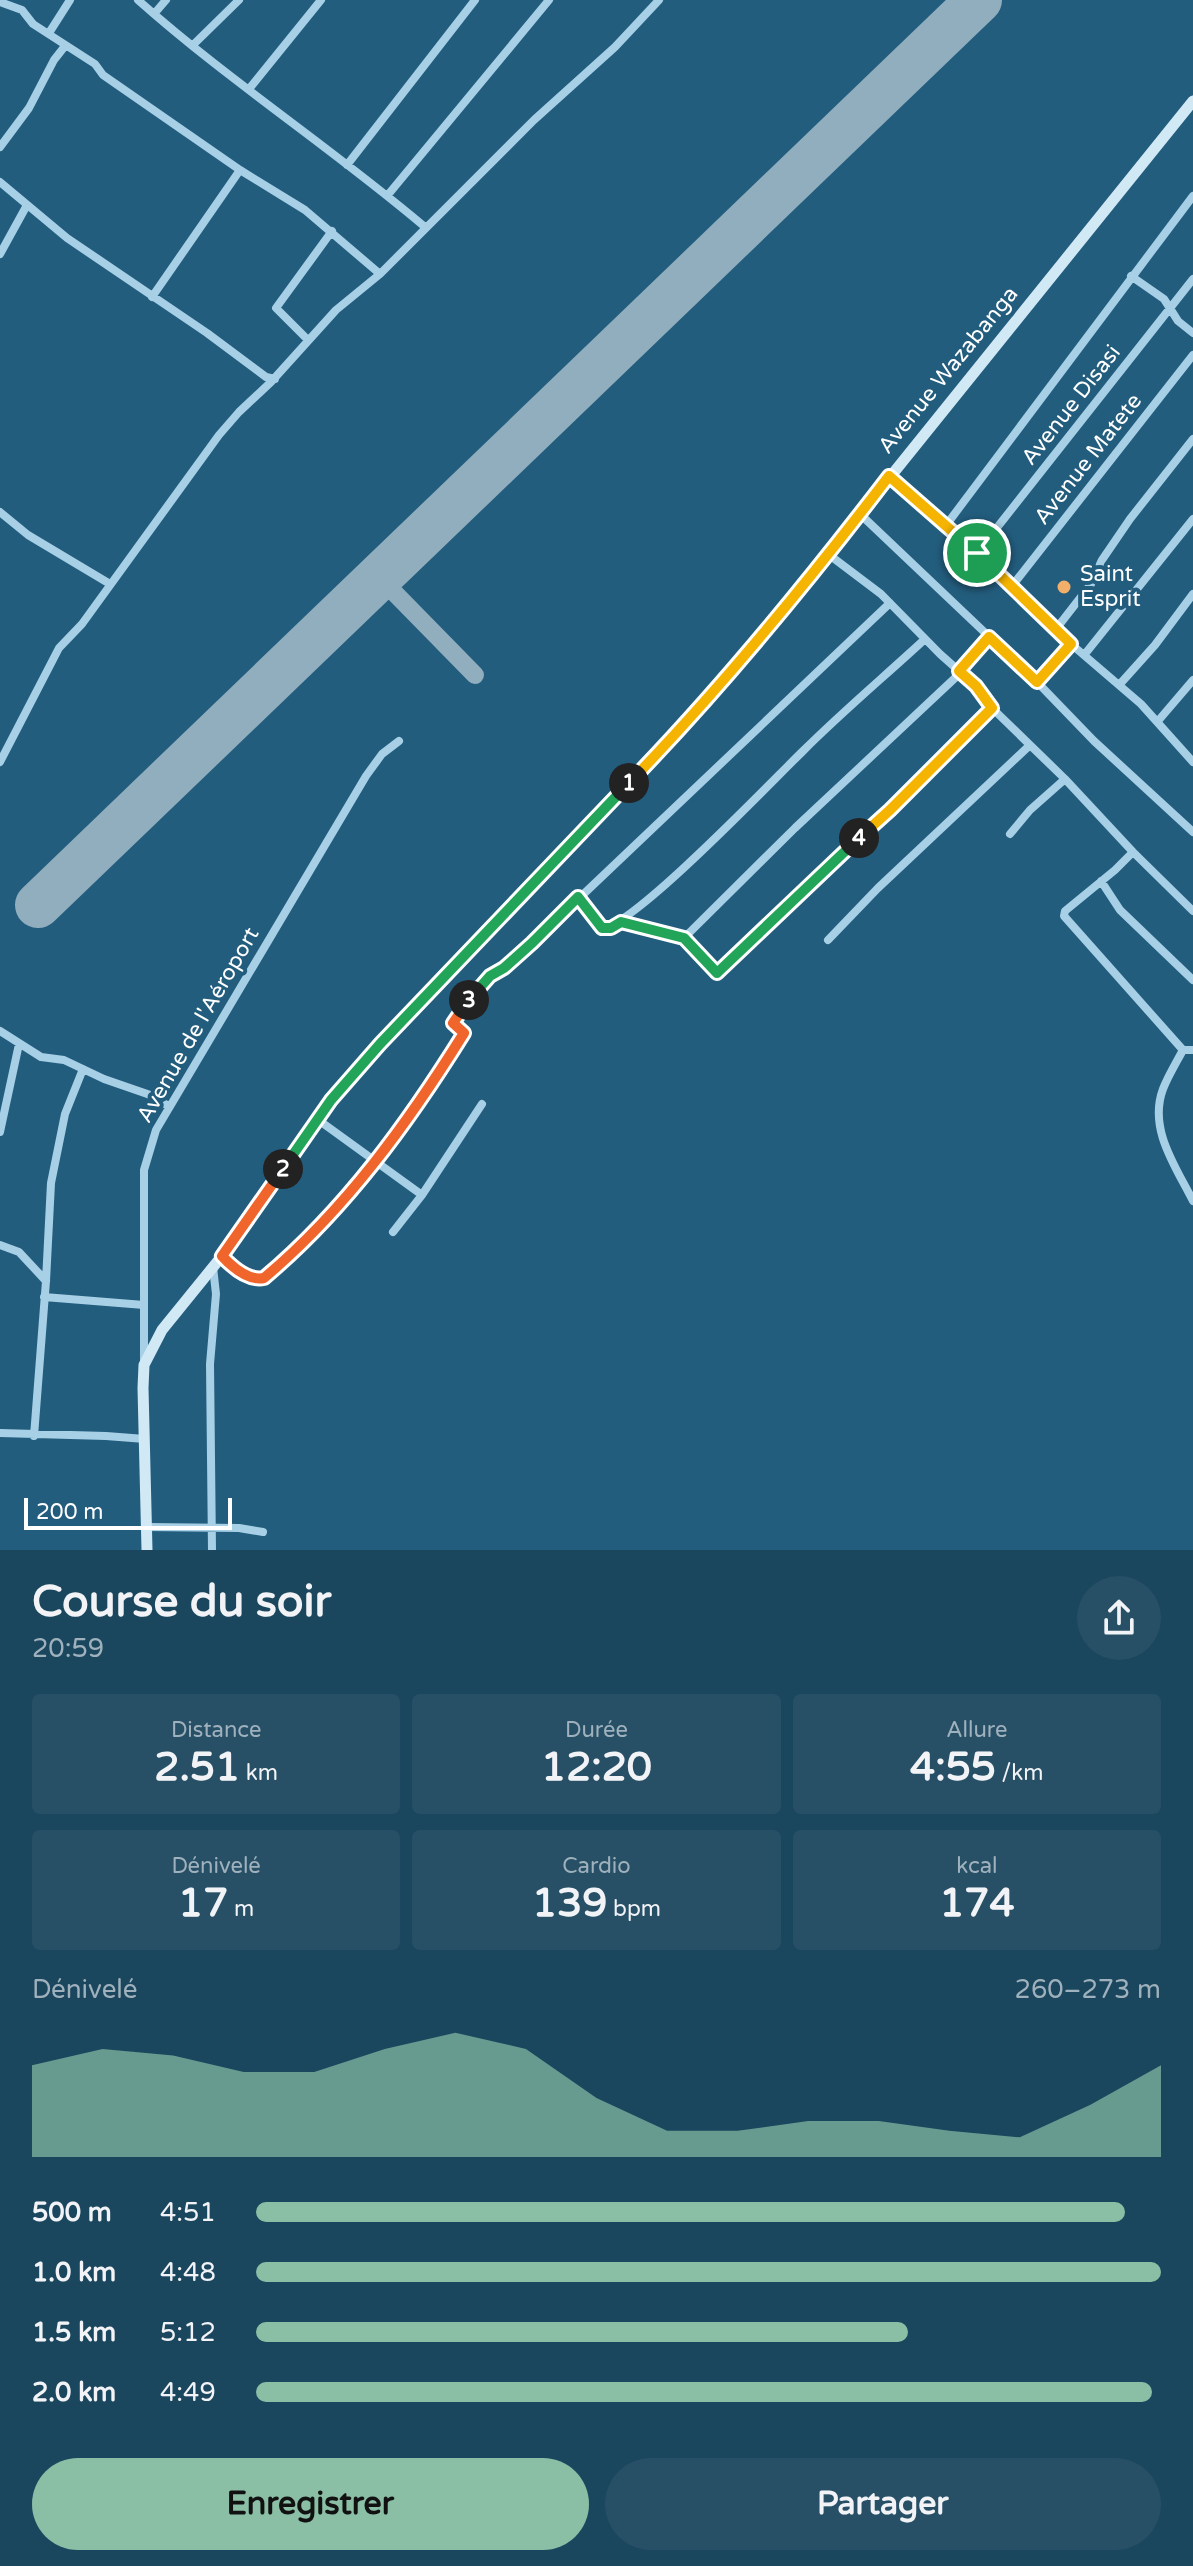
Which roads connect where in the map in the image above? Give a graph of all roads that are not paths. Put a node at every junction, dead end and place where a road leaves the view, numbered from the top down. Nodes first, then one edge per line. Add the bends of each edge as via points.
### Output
1 (70, 0) edge
2 (138, 0) edge
3 (166, 0) edge
4 (239, 0) edge
5 (321, 0) edge
6 (475, 0) edge
7 (549, 0) edge
8 (659, 0) edge
9 (0, 2) edge
10 (154, 14) junction
11 (49, 33) junction
12 (193, 45) junction
13 (65, 46) junction
14 (249, 89) junction
15 (1193, 101) edge
16 (0, 147) edge
17 (347, 165) junction
18 (240, 170) junction
19 (0, 182) edge
20 (387, 196) junction
21 (1193, 196) edge
22 (27, 205) junction
23 (425, 227) junction
24 (332, 231) junction
25 (0, 254) edge
26 (380, 274) junction
27 (1131, 276) junction
28 (1193, 279) edge
29 (152, 297) junction
30 (1172, 308) junction
31 (1193, 333) edge
32 (308, 340) junction
33 (1193, 355) edge
34 (275, 379) junction
35 (1192, 442) edge
36 (889, 476) junction
37 (0, 512) edge
38 (860, 514) junction
39 (1193, 519) edge
40 (947, 524) junction
41 (977, 553) junction
42 (828, 554) junction
43 (110, 584) junction
44 (1012, 586) junction
45 (1193, 594) edge
46 (890, 603) junction
47 (1056, 629) junction
48 (989, 637) junction
49 (925, 639) junction
50 (1071, 644) junction
51 (1085, 654) junction
52 (959, 671) junction
53 (1193, 680) edge
54 (1037, 682) junction
55 (1120, 684) junction
56 (992, 708) junction
57 (1158, 721) junction
58 (399, 741) dead end
59 (1030, 745) junction
60 (2, 750) edge
61 (0, 762) edge
62 (1193, 762) edge
63 (1065, 779) junction
64 (1193, 832) edge
65 (1010, 834) dead end
66 (1133, 852) junction
67 (1101, 881) junction
68 (578, 897) junction
69 (1193, 911) edge
70 (621, 922) junction
71 (684, 938) junction
72 (828, 940) dead end
73 (1193, 980) edge
74 (0, 1031) edge
75 (19, 1044) junction
76 (1183, 1050) junction
77 (1193, 1050) edge
78 (83, 1069) junction
79 (0, 1076) edge
80 (12, 1080) junction
81 (482, 1104) dead end
82 (169, 1107) junction
83 (317, 1119) junction
84 (0, 1132) edge
85 (377, 1160) junction
86 (422, 1195) junction
87 (1193, 1201) edge
88 (393, 1232) dead end
89 (0, 1245) edge
90 (222, 1256) junction
91 (213, 1267) junction
92 (46, 1281) junction
93 (44, 1297) junction
94 (144, 1305) junction
95 (144, 1365) junction
96 (0, 1433) edge
97 (34, 1436) junction
98 (145, 1439) junction
99 (147, 1527) junction
100 (212, 1528) junction
101 (263, 1532) dead end
102 (147, 1550) edge
103 (212, 1550) edge

1 - 11 street
2 - 10 street
3 - 10 street
4 - 12 street
5 - 14 street
6 - 17 street
7 - 20 street
8 - 23 street
9 - 11 street via 22,10
10 - 12 street
11 - 13 street
12 - 14 street
13 - 16 street
13 - 18 street
14 - 17 street
15 - 36 main road, Avenue Wazabanga
17 - 20 street
18 - 24 street
18 - 29 street
19 - 22 street
20 - 23 street
21 - 27 street
22 - 25 street
22 - 29 street
23 - 26 street
24 - 26 street
24 - 32 street via 276,308
26 - 32 street
27 - 30 street
27 - 40 street
28 - 30 street, Avenue Disasi
29 - 34 street
30 - 31 street
30 - 41 street, Avenue Disasi
32 - 34 street
33 - 44 street, Avenue Matete
34 - 43 street via 219,435
35 - 47 street via 1130,519
36 - 38 main road, Avenue Wazabanga
36 - 40 street
37 - 43 street
38 - 42 main road, Avenue Wazabanga
38 - 48 street
39 - 51 street
40 - 41 street
41 - 44 street
42 - 46 street
42 - 83 main road, Avenue Wazabanga via 686,722 380,1044
43 - 60 street via 59,648
44 - 47 street
45 - 55 street
46 - 49 street
46 - 68 street
47 - 50 street
48 - 52 street
48 - 54 street
49 - 52 street
49 - 70 street
50 - 51 street
50 - 54 street
51 - 55 street
52 - 56 street
52 - 71 street
53 - 57 street
54 - 64 street
55 - 57 street
56 - 59 street
56 - 71 street via 717,973
57 - 62 street
58 - 82 street, Avenue de l'Aéroport via 366,776
59 - 63 street
59 - 72 street
60 - 61 street
63 - 65 street
63 - 66 street
66 - 67 street
66 - 69 street
67 - 73 street via 1120,910
67 - 76 street via 1064,916
68 - 70 street via 602,928
68 - 85 street via 464,1005 453,1023 464,1033
70 - 71 street
74 - 75 street
75 - 78 street via 41,1057
75 - 80 street
76 - 77 street
76 - 87 street via 1163,1089 1158,1124
78 - 82 street
78 - 92 street via 65,1114 51,1183
79 - 80 street
80 - 84 street
81 - 86 street
82 - 94 street, Avenue de l'Aéroport via 144,1170
83 - 85 street
83 - 90 main road, Avenue Wazabanga
85 - 86 street
85 - 90 street via 312,1236 264,1278 233,1268
86 - 88 street
89 - 92 street via 19,1252
90 - 91 main road, Avenue Wazabanga
91 - 95 main road, Avenue Wazabanga via 162,1330
91 - 100 street
92 - 93 street
93 - 94 street
93 - 97 street
94 - 95 street, Avenue de l'Aéroport
95 - 98 main road, Avenue Wazabanga
96 - 97 street
97 - 98 street
98 - 99 main road, Avenue Wazabanga
99 - 100 street
99 - 102 main road, Avenue Wazabanga
100 - 101 street
100 - 103 street

